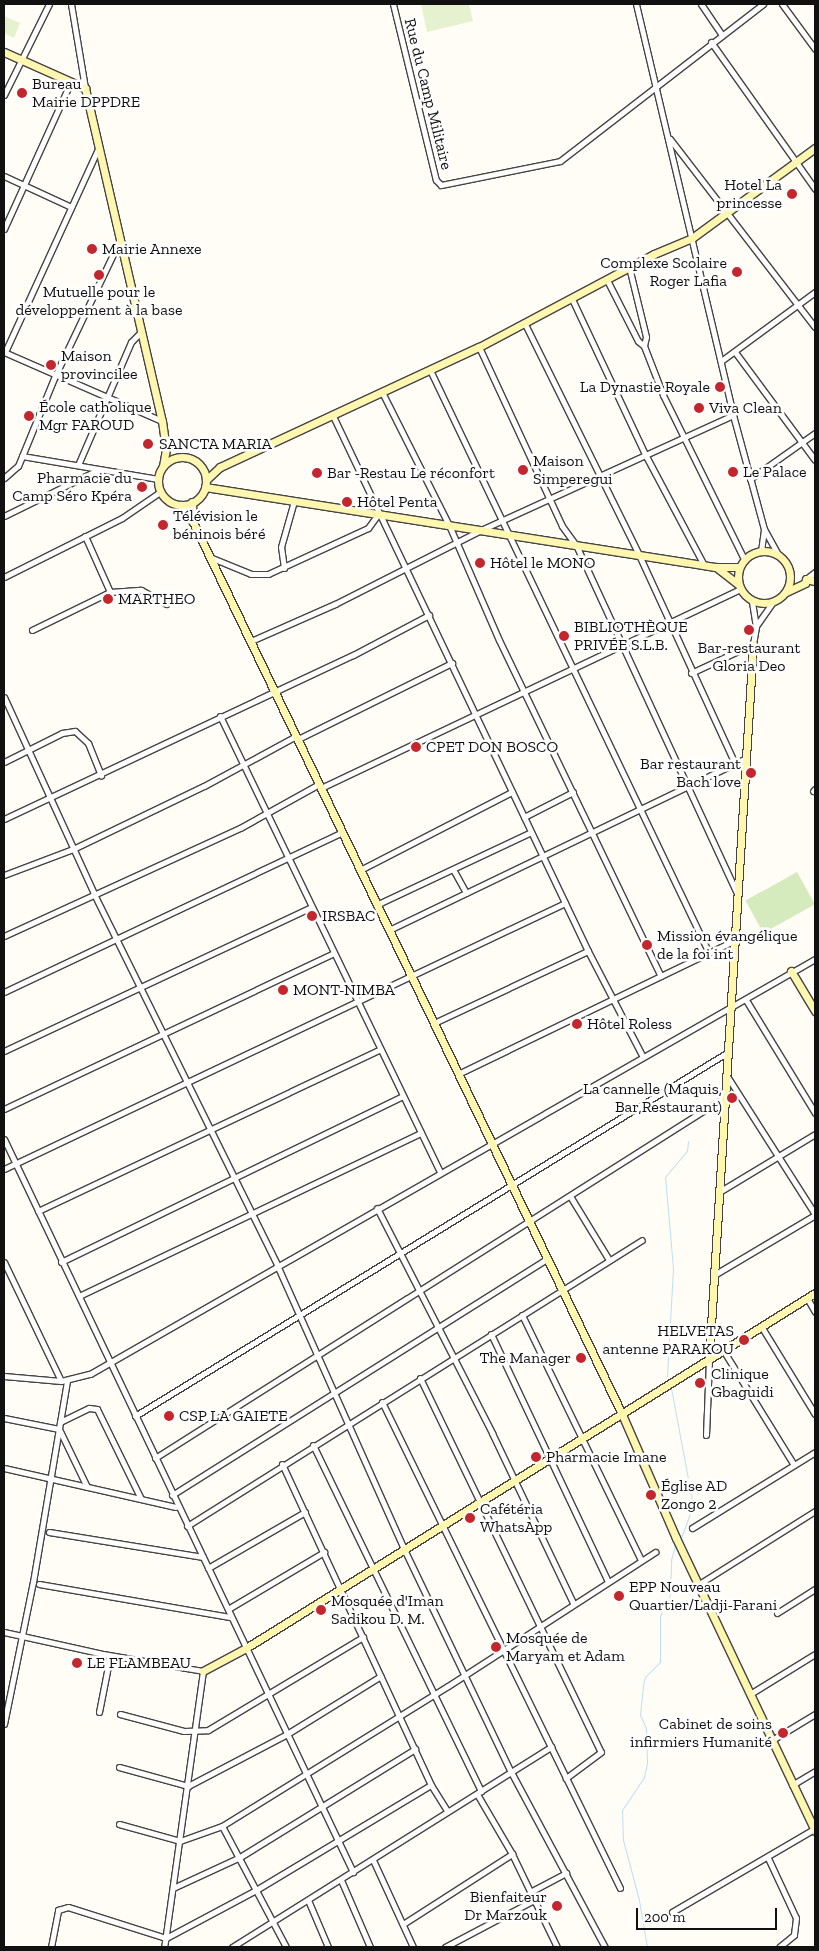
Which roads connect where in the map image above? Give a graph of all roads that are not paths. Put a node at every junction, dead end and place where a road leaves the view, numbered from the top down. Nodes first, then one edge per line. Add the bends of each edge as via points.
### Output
1 (49, 4) edge
2 (71, 4) edge
3 (393, 4) edge
4 (636, 4) edge
5 (701, 4) edge
6 (762, 4) edge
7 (782, 4) edge
8 (722, 35) junction
9 (711, 42) junction
10 (815, 50) edge
11 (4, 52) edge
12 (22, 60) junction
13 (70, 81) junction
14 (655, 85) junction
15 (85, 88) junction
16 (4, 95) edge
17 (668, 136) junction
18 (815, 148) edge
19 (98, 149) junction
20 (796, 162) junction
21 (4, 176) edge
22 (24, 185) junction
23 (815, 189) edge
24 (72, 207) junction
25 (729, 212) junction
26 (4, 229) edge
27 (692, 238) junction
28 (119, 242) junction
29 (629, 266) junction
30 (607, 280) junction
31 (815, 292) edge
32 (572, 299) junction
33 (798, 304) junction
34 (525, 324) junction
35 (815, 327) edge
36 (141, 332) junction
37 (644, 346) junction
38 (479, 347) junction
39 (4, 352) edge
40 (735, 352) junction
41 (721, 361) junction
42 (430, 370) junction
43 (55, 376) junction
44 (382, 392) junction
45 (109, 397) junction
46 (733, 415) junction
47 (333, 416) junction
48 (162, 421) junction
49 (815, 433) edge
50 (682, 439) junction
51 (802, 442) junction
52 (166, 449) junction
53 (22, 456) junction
54 (646, 456) junction
55 (177, 458) junction
56 (815, 460) edge
57 (78, 465) junction
58 (163, 466) junction
59 (201, 466) junction
60 (220, 467) junction
61 (4, 468) edge
62 (11, 469) junction
63 (98, 470) junction
64 (598, 477) junction
65 (4, 478) edge
66 (158, 479) junction
67 (750, 479) junction
68 (205, 484) junction
69 (160, 492) junction
70 (550, 500) junction
71 (294, 501) junction
72 (192, 502) junction
73 (180, 505) junction
74 (379, 514) junction
75 (4, 516) edge
76 (193, 522) junction
77 (502, 523) junction
78 (449, 525) junction
79 (764, 529) junction
80 (481, 530) junction
81 (511, 535) junction
82 (85, 536) junction
83 (455, 545) junction
84 (576, 545) junction
85 (762, 551) junction
86 (639, 555) junction
87 (779, 556) junction
88 (212, 558) junction
89 (744, 559) junction
90 (704, 565) junction
91 (715, 567) junction
92 (739, 567) junction
93 (284, 568) junction
94 (407, 568) junction
95 (815, 572) edge
96 (790, 576) junction
97 (4, 578) edge
98 (805, 581) junction
99 (815, 581) edge
100 (739, 586) junction
101 (110, 592) junction
102 (786, 592) junction
103 (752, 601) junction
104 (772, 602) junction
105 (166, 604) dead end
106 (429, 615) junction
107 (669, 623) junction
108 (756, 626) junction
109 (32, 630) dead end
110 (251, 641) junction
111 (753, 644) junction
112 (622, 647) junction
113 (452, 663) junction
114 (573, 668) junction
115 (691, 673) junction
116 (274, 690) junction
117 (523, 691) junction
118 (4, 697) edge
119 (5, 704) edge
120 (476, 714) junction
121 (220, 716) junction
122 (297, 738) junction
123 (28, 752) junction
124 (746, 758) junction
125 (4, 762) edge
126 (735, 764) junction
127 (243, 765) junction
128 (101, 775) junction
129 (320, 786) junction
130 (686, 787) junction
131 (512, 792) junction
132 (573, 792) junction
133 (50, 798) junction
134 (639, 810) junction
135 (266, 812) junction
136 (524, 817) junction
137 (4, 819) edge
138 (342, 832) junction
139 (532, 832) junction
140 (592, 832) junction
141 (73, 848) junction
142 (543, 856) junction
143 (288, 858) junction
144 (360, 870) junction
145 (454, 870) junction
146 (4, 876) edge
147 (466, 893) junction
148 (94, 894) junction
149 (738, 895) junction
150 (565, 903) junction
151 (376, 905) junction
152 (311, 908) junction
153 (389, 930) junction
154 (4, 936) edge
155 (118, 938) junction
156 (735, 940) junction
157 (588, 951) junction
158 (334, 953) junction
159 (709, 953) junction
160 (815, 959) edge
161 (791, 971) junction
162 (661, 976) junction
163 (412, 977) junction
164 (142, 987) junction
165 (4, 992) edge
166 (612, 1000) junction
167 (746, 1000) junction
168 (358, 1002) junction
169 (730, 1008) junction
170 (815, 1011) edge
171 (434, 1023) junction
172 (165, 1033) junction
173 (380, 1049) junction
174 (4, 1052) edge
175 (728, 1052) junction
176 (643, 1057) junction
177 (458, 1074) junction
178 (726, 1075) junction
179 (189, 1082) junction
180 (403, 1096) junction
181 (725, 1097) junction
182 (4, 1109) edge
183 (815, 1114) edge
184 (212, 1129) junction
185 (421, 1133) junction
186 (815, 1134) edge
187 (4, 1139) edge
188 (491, 1143) junction
189 (778, 1157) junction
190 (15, 1164) junction
191 (4, 1169) edge
192 (440, 1172) junction
193 (235, 1178) junction
194 (511, 1184) junction
195 (719, 1192) junction
196 (570, 1196) junction
197 (377, 1208) junction
198 (38, 1211) junction
199 (252, 1213) junction
200 (815, 1215) edge
201 (528, 1220) junction
202 (642, 1240) dead end
203 (401, 1252) junction
204 (547, 1259) junction
205 (609, 1260) junction
206 (4, 1262) edge
207 (62, 1262) junction
208 (277, 1265) junction
209 (714, 1275) junction
210 (420, 1289) junction
211 (562, 1290) junction
212 (815, 1292) edge
213 (79, 1296) junction
214 (806, 1298) junction
215 (815, 1312) edge
216 (300, 1314) junction
217 (522, 1315) junction
218 (761, 1326) junction
219 (438, 1327) junction
220 (491, 1334) junction
221 (723, 1350) junction
222 (317, 1354) junction
223 (453, 1358) junction
224 (709, 1358) junction
225 (110, 1362) junction
226 (4, 1376) edge
227 (420, 1378) junction
228 (60, 1381) junction
229 (67, 1381) junction
230 (335, 1393) junction
231 (382, 1402) junction
232 (621, 1412) junction
233 (815, 1414) edge
234 (135, 1416) junction
235 (4, 1418) edge
236 (60, 1422) junction
237 (349, 1422) junction
238 (59, 1429) junction
239 (706, 1435) dead end
240 (580, 1438) junction
241 (313, 1445) junction
242 (815, 1452) edge
243 (156, 1458) junction
244 (549, 1458) junction
245 (282, 1464) junction
246 (794, 1465) junction
247 (4, 1468) edge
248 (51, 1478) junction
249 (514, 1480) junction
250 (88, 1487) junction
251 (172, 1495) junction
252 (141, 1499) junction
253 (479, 1501) junction
254 (176, 1507) junction
255 (815, 1511) edge
256 (305, 1512) junction
257 (442, 1525) junction
258 (187, 1526) junction
259 (692, 1528) dead end
260 (50, 1532) dead end
261 (404, 1549) junction
262 (324, 1552) junction
263 (655, 1552) dead end
264 (203, 1557) junction
265 (641, 1560) junction
266 (208, 1568) junction
267 (374, 1568) junction
268 (608, 1581) junction
269 (39, 1584) dead end
270 (700, 1584) junction
271 (341, 1588) junction
272 (815, 1589) edge
273 (573, 1603) junction
274 (228, 1609) junction
275 (777, 1613) dead end
276 (231, 1617) junction
277 (538, 1627) junction
278 (4, 1632) edge
279 (22, 1635) junction
280 (363, 1637) junction
281 (246, 1648) junction
282 (504, 1651) junction
283 (815, 1654) edge
284 (110, 1656) junction
285 (204, 1671) junction
286 (465, 1675) junction
287 (381, 1676) junction
288 (4, 1683) edge
289 (11, 1685) junction
290 (268, 1694) junction
291 (750, 1694) junction
292 (433, 1695) junction
293 (99, 1712) dead end
294 (120, 1714) dead end
295 (815, 1714) edge
296 (400, 1715) junction
297 (4, 1724) edge
298 (196, 1728) junction
299 (287, 1734) junction
300 (772, 1740) junction
301 (551, 1747) junction
302 (415, 1749) junction
303 (119, 1767) dead end
304 (815, 1771) edge
305 (511, 1772) junction
306 (306, 1773) junction
307 (566, 1778) junction
308 (431, 1785) junction
309 (792, 1785) junction
310 (188, 1786) junction
311 (479, 1792) junction
312 (322, 1806) junction
313 (447, 1811) junction
314 (119, 1824) dead end
315 (222, 1826) junction
316 (815, 1830) edge
317 (180, 1841) junction
318 (339, 1842) junction
319 (512, 1854) junction
320 (240, 1857) junction
321 (768, 1858) junction
322 (373, 1860) junction
323 (353, 1872) junction
324 (566, 1873) junction
325 (342, 1880) junction
326 (173, 1888) junction
327 (620, 1888) dead end
328 (256, 1890) junction
329 (530, 1892) junction
330 (308, 1900) junction
331 (534, 1900) junction
332 (672, 1912) dead end
333 (273, 1922) junction
334 (403, 1924) junction
335 (166, 1938) junction
336 (235, 1946) edge
337 (50, 1947) edge
338 (164, 1947) edge
339 (286, 1947) edge
340 (328, 1947) edge
341 (370, 1947) edge
342 (413, 1947) edge
343 (445, 1947) edge
344 (557, 1947) edge
345 (605, 1947) edge
346 (779, 1947) edge

1 - 12 street
2 - 15 street
3 - 14 street, Rue du Camp Militaire via 436,180 441,185 552,164
4 - 14 street
5 - 8 street
6 - 8 street
7 - 10 street
8 - 9 street
9 - 14 street
9 - 20 street
11 - 12 street
12 - 13 street
12 - 16 street
13 - 15 street
13 - 22 street
14 - 17 street
15 - 19 street
17 - 25 street
17 - 27 street
18 - 20 street
19 - 24 street
19 - 28 street
20 - 23 street
20 - 25 street
21 - 22 street
22 - 24 street
22 - 26 street
24 - 39 street
25 - 27 street
25 - 33 street
27 - 29 street
27 - 41 street
28 - 36 street
28 - 43 street
29 - 30 street
29 - 37 street via 646,337
30 - 32 street
30 - 37 street via 638,341
31 - 33 street
32 - 34 street
32 - 54 street
33 - 35 street
33 - 40 street
34 - 38 street
34 - 64 street
36 - 45 street via 131,342
36 - 48 street
37 - 50 street
38 - 42 street
38 - 70 street
39 - 43 street
40 - 41 street
40 - 51 street
41 - 46 street
42 - 44 street
42 - 77 street
43 - 45 street
43 - 53 street
44 - 47 street
44 - 78 street
45 - 48 street
45 - 57 street
46 - 50 street
46 - 67 street
47 - 60 street
47 - 74 street
48 - 52 street
49 - 51 street
50 - 54 street
50 - 89 street
51 - 56 street
51 - 67 street
52 - 55 street
52 - 58 street
53 - 57 street
53 - 62 street via 18,466
54 - 64 street
54 - 90 street
55 - 58 street
55 - 59 street via 190,459
57 - 63 street
58 - 66 street
59 - 60 street
59 - 68 street
60 - 68 street
61 - 62 street
62 - 65 street
63 - 66 street
63 - 75 street
64 - 70 street
64 - 86 street
66 - 69 street
67 - 79 street
68 - 71 street
68 - 72 street
69 - 73 street via 169,501
69 - 82 street
70 - 77 street
70 - 84 street
71 - 74 street
71 - 93 street via 282,547
72 - 73 street
72 - 76 street
73 - 76 street
74 - 78 street
74 - 93 street via 368,528
74 - 94 street
76 - 88 street
77 - 80 street
77 - 81 street
78 - 80 street
78 - 83 street
79 - 85 street
79 - 87 street
80 - 81 street
80 - 83 street
81 - 84 street
81 - 114 street
82 - 97 street
82 - 101 street
83 - 94 street
83 - 117 street
84 - 86 street
84 - 112 street
85 - 87 street
85 - 89 street
86 - 90 street
86 - 107 street
87 - 96 street
88 - 93 street via 258,576
88 - 110 street
89 - 92 street
90 - 91 street
91 - 92 street
91 - 100 street
92 - 100 street
94 - 106 street
94 - 110 street
95 - 98 street
96 - 98 street
96 - 102 street
98 - 99 street
98 - 102 street
100 - 103 street
100 - 107 street
101 - 105 street via 141,590
101 - 109 street
102 - 104 street
103 - 104 street
103 - 108 street
104 - 108 street
106 - 113 street
106 - 116 street via 353,655
107 - 112 street
107 - 115 street
108 - 111 street
110 - 116 street
111 - 115 street
111 - 124 street
112 - 114 street
112 - 130 street
113 - 120 street
113 - 122 street
114 - 117 street
114 - 134 street
115 - 126 street
116 - 121 street
116 - 122 street
117 - 120 street
117 - 132 street
118 - 119 street
119 - 123 street
120 - 129 street
120 - 131 street
121 - 127 street
121 - 128 street
122 - 127 street
122 - 129 street
123 - 125 street
123 - 128 street via 62,733 75,731 88,743
123 - 133 street
124 - 126 street
124 - 149 street
126 - 130 street
127 - 135 street
127 - 141 street
128 - 133 street
129 - 135 street
129 - 138 street
130 - 134 street
130 - 149 street
131 - 136 street
131 - 144 street
132 - 136 street
132 - 140 street
133 - 137 street
133 - 141 street
134 - 140 street
134 - 159 street
135 - 143 street
135 - 148 street via 240,828
136 - 139 street
138 - 143 street
138 - 144 street
139 - 142 street
139 - 145 street
140 - 142 street
140 - 162 street
141 - 146 street
141 - 148 street
142 - 147 street
142 - 150 street
143 - 152 street
143 - 155 street
144 - 151 street
145 - 147 street
145 - 151 street
147 - 153 street
148 - 154 street
148 - 155 street
149 - 156 street
150 - 157 street
150 - 163 street
151 - 153 street
152 - 158 street
152 - 164 street
153 - 163 street
155 - 164 street
155 - 165 street
156 - 159 street
156 - 169 street
157 - 166 street
157 - 171 street
158 - 168 street
158 - 172 street
159 - 162 street
160 - 161 street
161 - 167 street
161 - 170 street
162 - 166 street
163 - 168 street
163 - 171 street
164 - 172 street
164 - 174 street
166 - 176 street
166 - 177 street
167 - 169 street
167 - 183 street
168 - 173 street
168 - 179 street
169 - 175 street
169 - 176 street
171 - 177 street
172 - 179 street
172 - 182 street
173 - 180 street
173 - 184 street
175 - 178 street
175 - 194 street
176 - 188 street
177 - 188 street
178 - 181 street
178 - 189 street
179 - 184 street
179 - 190 street
180 - 185 street
180 - 193 street
181 - 195 street
181 - 196 street
184 - 193 street
184 - 198 street
185 - 192 street
185 - 199 street
186 - 189 street
187 - 190 street
188 - 192 street
188 - 194 street
189 - 195 street
189 - 200 street
190 - 191 street
190 - 198 street
192 - 197 street
193 - 199 street
193 - 207 street
194 - 201 street
194 - 203 street
195 - 209 street
196 - 201 street
196 - 205 street
197 - 203 street
197 - 208 street
198 - 207 street
199 - 208 street
199 - 213 street
200 - 209 street
201 - 204 street
201 - 210 street
202 - 205 street
203 - 210 street
203 - 216 street
204 - 211 street
204 - 219 street
205 - 211 street
206 - 228 street
207 - 213 street
208 - 216 street
208 - 225 street
209 - 224 street
210 - 219 street
210 - 222 street
211 - 217 street
211 - 232 street
212 - 214 street
213 - 225 street
214 - 215 street
214 - 218 street
216 - 222 street
216 - 234 street
217 - 220 street
217 - 240 street
218 - 221 street
218 - 233 street
219 - 223 street
219 - 230 street
220 - 223 street
220 - 244 street
221 - 224 street
221 - 246 street
222 - 230 street
222 - 243 street
223 - 227 street
223 - 249 street
224 - 232 street
224 - 239 street
225 - 229 street via 90,1374
225 - 234 street
226 - 228 street
227 - 231 street
227 - 253 street
228 - 229 street
229 - 236 street
230 - 237 street
230 - 251 street
231 - 237 street
231 - 257 street
232 - 240 street
232 - 270 street via 677,1541
234 - 243 street
235 - 238 street
236 - 238 street
236 - 252 street via 89,1408 97,1409
237 - 241 street
237 - 261 street
238 - 248 street
238 - 250 street
240 - 244 street
240 - 265 street
241 - 245 street
241 - 267 street
242 - 246 street
243 - 251 street
244 - 249 street
244 - 268 street
245 - 256 street
245 - 258 street
246 - 259 street
247 - 248 street
248 - 250 street
248 - 279 street
249 - 253 street
249 - 273 street
250 - 252 street
251 - 254 street
252 - 254 street
253 - 257 street
253 - 277 street
254 - 258 street
255 - 270 street
256 - 262 street
256 - 266 street
257 - 261 street
257 - 282 street
258 - 264 street
260 - 264 street
261 - 267 street
261 - 286 street
262 - 271 street
262 - 274 street
263 - 265 street
264 - 266 street
265 - 268 street
266 - 274 street
267 - 271 street
267 - 292 street
268 - 273 street
269 - 276 street
270 - 291 street
271 - 280 street
271 - 281 street
272 - 275 street
273 - 277 street
274 - 276 street
276 - 281 street
277 - 282 street
277 - 307 street via 601,1752
278 - 279 street
279 - 284 street
279 - 289 street
280 - 287 street
280 - 290 street
281 - 285 street
281 - 290 street
282 - 286 street
282 - 301 street
283 - 291 street
284 - 285 street
284 - 293 street
285 - 298 street
286 - 292 street
286 - 305 street
287 - 296 street
287 - 299 street
288 - 289 street
289 - 297 street
290 - 298 street via 208,1730
290 - 299 street
291 - 300 street
292 - 296 street
292 - 311 street
294 - 298 street via 184,1731
295 - 300 street
296 - 302 street
296 - 306 street
298 - 310 street
299 - 306 street
299 - 310 street
300 - 309 street
301 - 305 street
301 - 307 street
302 - 308 street
302 - 312 street
303 - 310 street
304 - 309 street
305 - 311 street
305 - 324 street
306 - 312 street
306 - 315 street
307 - 327 street
308 - 313 street
308 - 318 street
309 - 316 street
310 - 317 street
311 - 313 street
311 - 319 street
312 - 318 street
312 - 320 street
313 - 322 street
314 - 317 street
315 - 317 street
315 - 320 street
316 - 321 street
317 - 326 street
318 - 323 street
318 - 328 street
319 - 329 street
319 - 334 street
320 - 326 street
320 - 328 street
321 - 332 street
321 - 346 street via 797,1927 794,1935
322 - 323 street
322 - 334 street
323 - 325 street
324 - 329 street
324 - 345 street
325 - 330 street
325 - 341 street
326 - 335 street
328 - 333 street
328 - 335 street
329 - 331 street
330 - 333 street
330 - 340 street
331 - 343 street
331 - 344 street
333 - 336 street
333 - 339 street
334 - 342 street
335 - 337 street via 68,1907 58,1910
335 - 338 street

